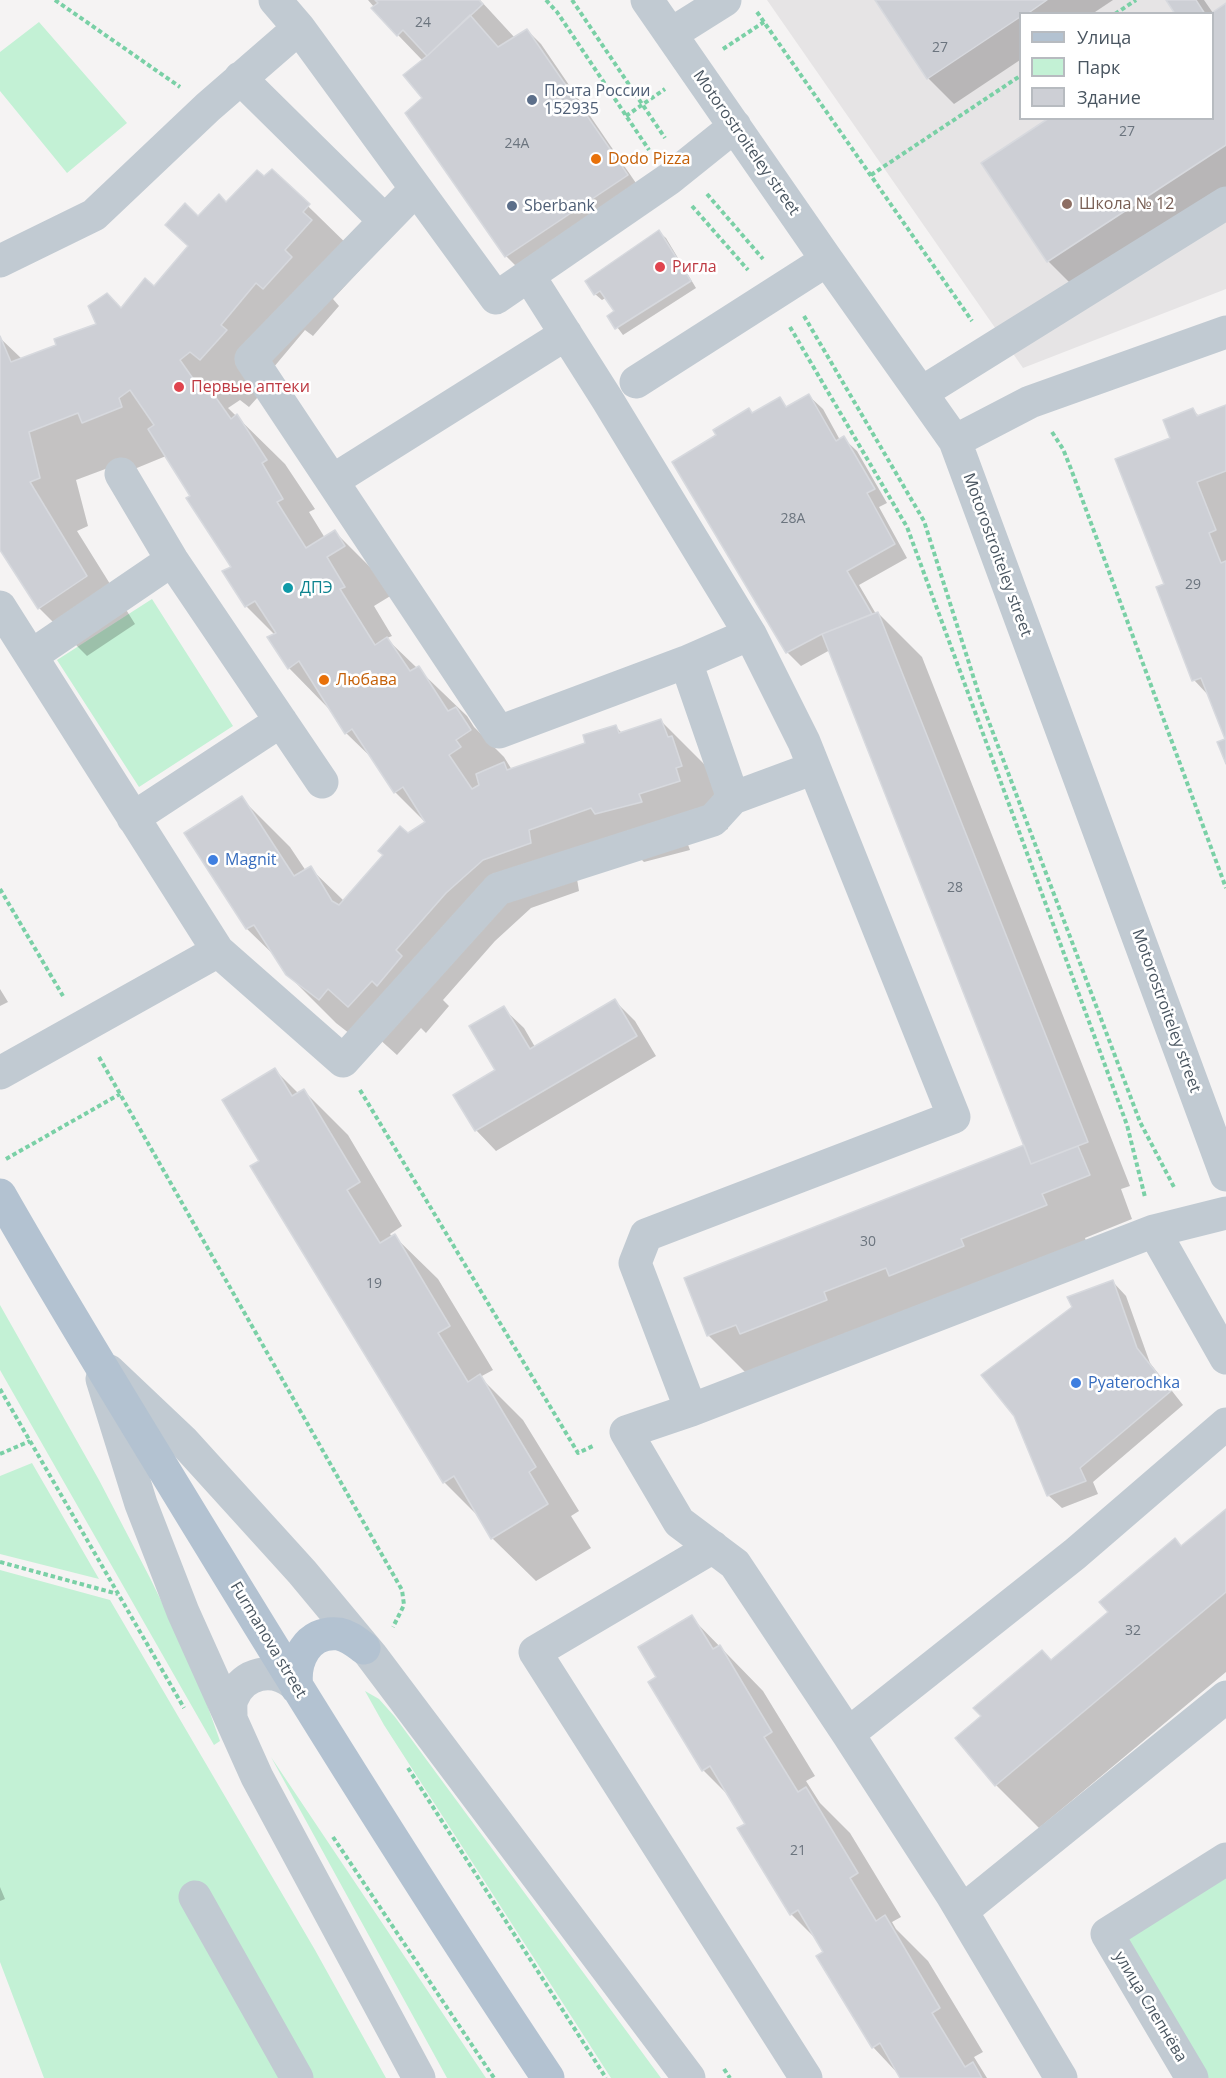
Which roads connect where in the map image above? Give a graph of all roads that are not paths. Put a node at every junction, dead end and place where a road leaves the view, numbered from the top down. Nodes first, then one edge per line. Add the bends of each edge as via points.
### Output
1 (275, 0) edge
2 (647, 0) edge
3 (725, 0) edge
4 (299, 28) junction
5 (671, 34) junction
6 (240, 78) junction
7 (735, 126) junction
8 (416, 189) junction
9 (1226, 203) edge
10 (385, 221) junction
11 (827, 260) junction
12 (0, 261) edge
13 (529, 276) junction
14 (1226, 332) edge
15 (566, 334) junction
16 (636, 382) dead end
17 (921, 393) junction
18 (955, 441) junction
19 (121, 474) dead end
20 (332, 481) junction
21 (172, 560) junction
22 (0, 607) edge
23 (750, 633) junction
24 (31, 656) junction
25 (686, 662) junction
26 (280, 721) junction
27 (814, 768) junction
28 (322, 782) dead end
29 (733, 798) junction
30 (133, 818) junction
31 (218, 951) junction
32 (0, 1072) edge
33 (1226, 1175) edge
34 (0, 1195) edge
35 (1226, 1213) edge
36 (1154, 1231) junction
37 (1226, 1358) edge
38 (96, 1359) junction
39 (691, 1410) junction
40 (1226, 1425) edge
41 (713, 1547) junction
42 (364, 1647) junction
43 (295, 1685) junction
44 (1226, 1697) edge
45 (231, 1716) junction
46 (848, 1734) junction
47 (1226, 1859) edge
48 (195, 1898) dead end
49 (962, 1911) junction
50 (297, 2078) edge
51 (419, 2078) edge
52 (548, 2078) edge
53 (689, 2078) edge
54 (806, 2078) edge
55 (1061, 2078) edge
56 (1192, 2078) edge

1 - 4 street
2 - 5 street, Motorostroiteley street
3 - 5 street
4 - 6 street
4 - 8 street
5 - 7 street, Motorostroiteley street
6 - 10 street
6 - 12 street via 94,215
7 - 11 street, Motorostroiteley street
7 - 13 street via 676,173
8 - 10 street
8 - 13 street via 496,298
9 - 17 street
10 - 20 street via 251,359
11 - 16 street
11 - 17 street, Motorostroiteley street
13 - 15 street
14 - 18 street via 1030,402
15 - 20 street
15 - 23 street
17 - 18 street, Motorostroiteley street
18 - 33 street, Motorostroiteley street
19 - 21 street
20 - 25 street via 499,732
21 - 24 street
21 - 26 street
22 - 24 street
23 - 25 street
23 - 27 street
24 - 30 street
25 - 29 street
26 - 28 street
26 - 30 street
27 - 29 street
27 - 39 street via 954,1117 646,1235 635,1263
29 - 31 street via 713,820 498,889 343,1061
30 - 31 street
31 - 32 street
34 - 38 main road, Furmanova street
35 - 36 street
36 - 37 street
36 - 39 street
38 - 42 street via 184,1442
38 - 43 main road, Furmanova street
38 - 45 street via 141,1504 183,1612
39 - 41 street via 626,1431 679,1522
40 - 46 street via 1075,1554
41 - 46 street via 735,1564
41 - 54 street via 535,1652
42 - 43 main road via 338,1634 313,1640 297,1660
42 - 53 street
43 - 45 street via 285,1676 272,1673 247,1679 231,1699
43 - 52 main road, Furmanova street
44 - 49 street
45 - 51 street via 257,1777
46 - 49 street
47 - 56 street, улица Слепнёва via 1107,1934
48 - 50 street
49 - 55 street

